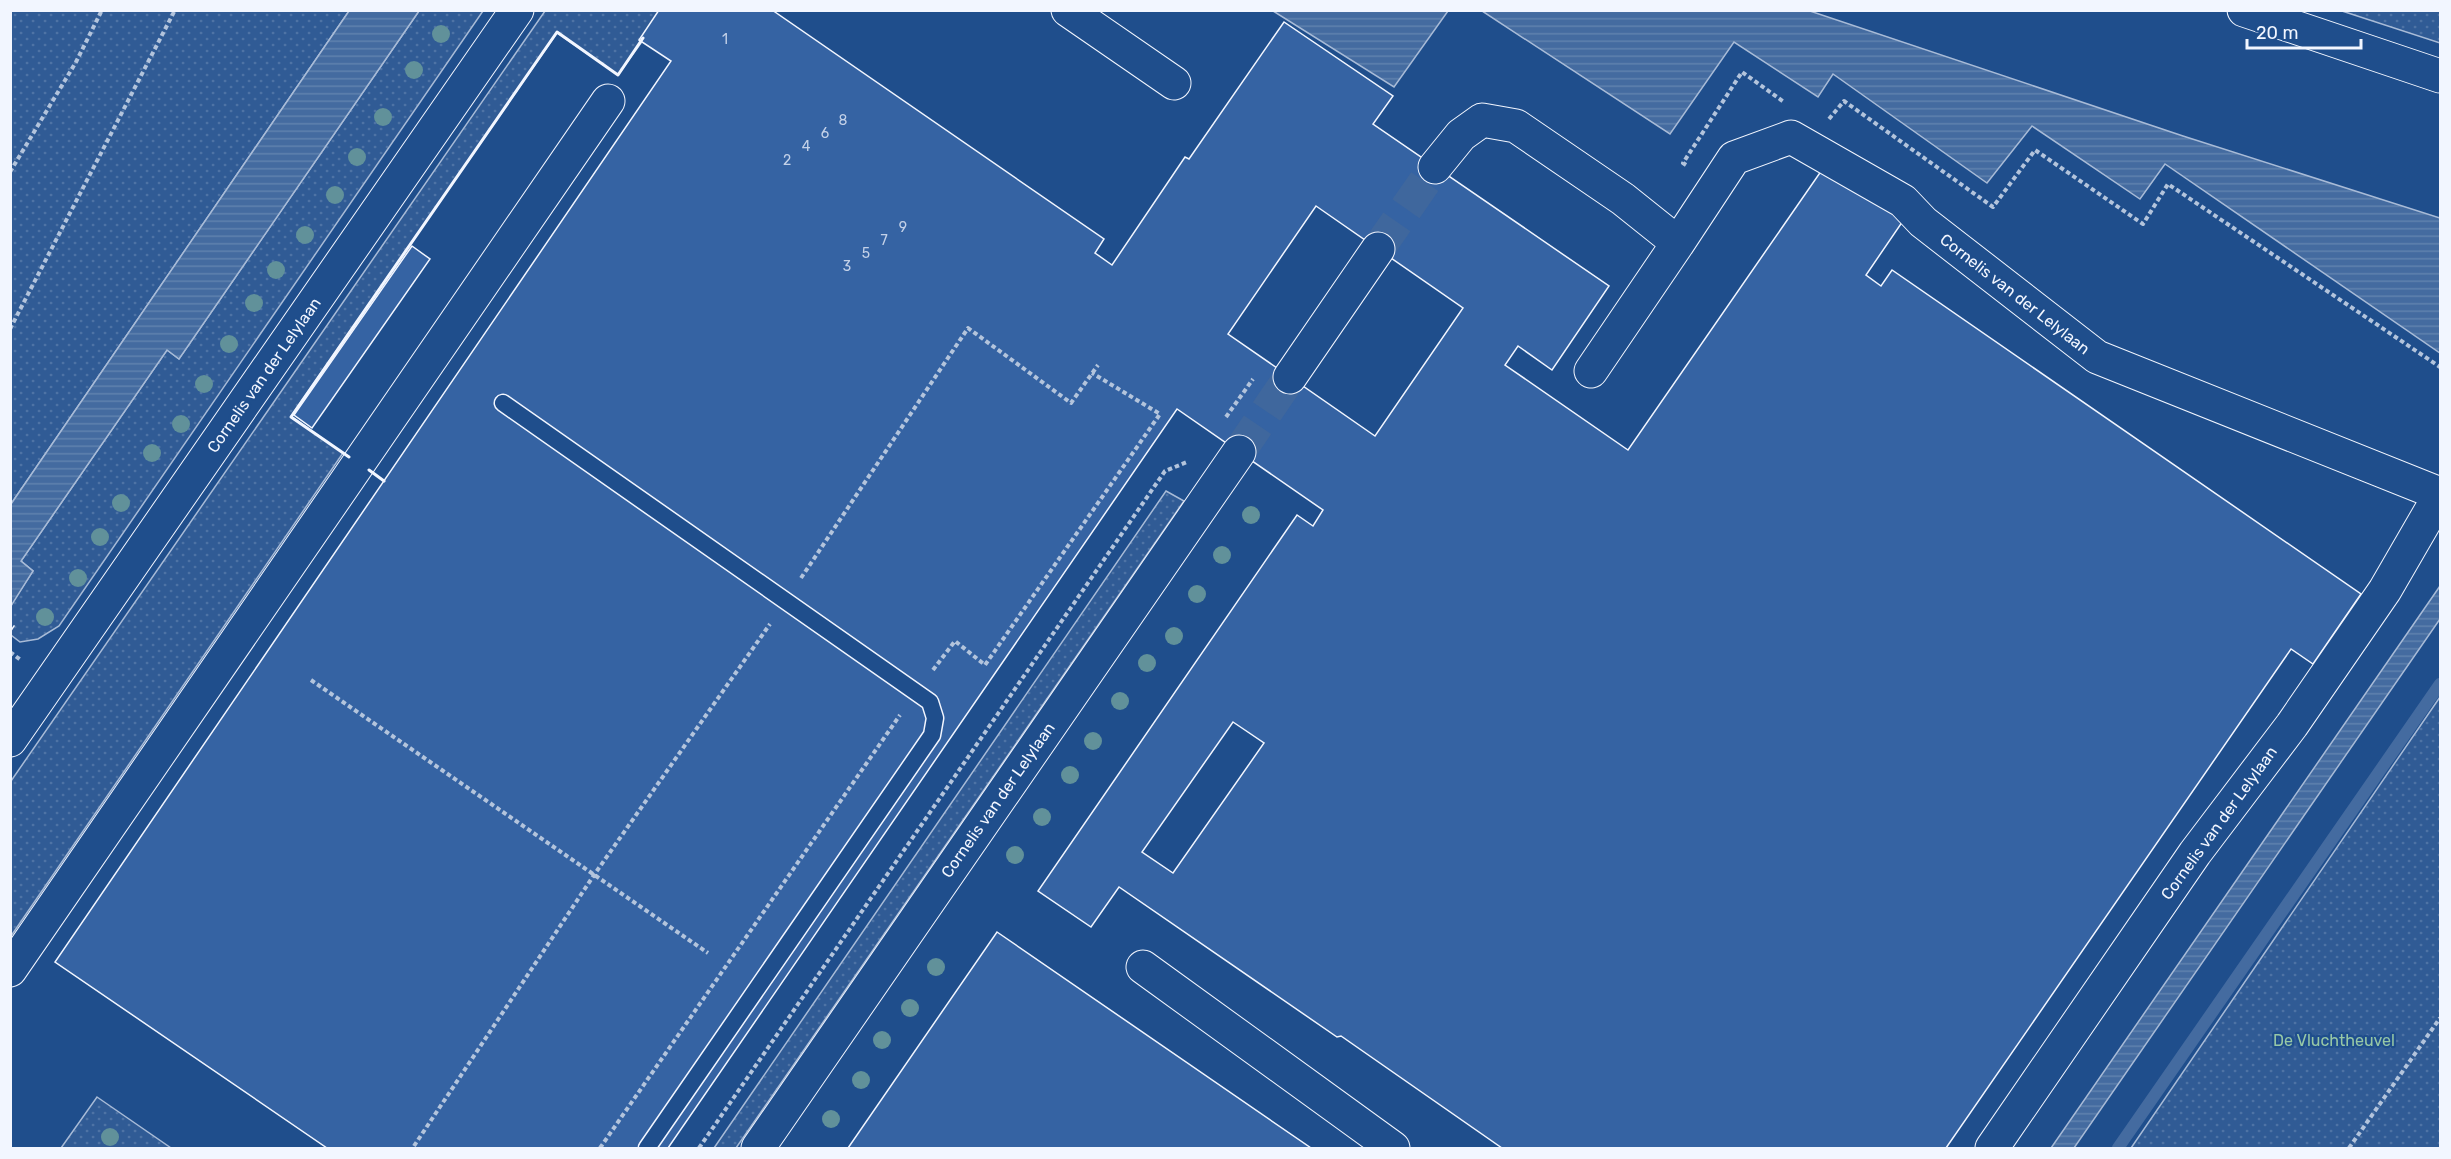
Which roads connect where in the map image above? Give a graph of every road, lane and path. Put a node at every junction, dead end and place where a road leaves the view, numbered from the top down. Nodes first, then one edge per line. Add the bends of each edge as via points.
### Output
1 (102, 10) edge
2 (175, 10) edge
3 (517, 10) edge
4 (1068, 10) edge
5 (2244, 10) edge
6 (2440, 76) edge
7 (1174, 83) dead end
8 (608, 101) dead end
9 (1786, 104) dead end
10 (1828, 120) dead end
11 (1435, 167) tunnel mouth
12 (10, 172) edge
13 (1716, 186) junction
14 (1678, 243) junction
15 (1378, 249) tunnel mouth
16 (10, 329) edge
17 (1098, 365) dead end
18 (2440, 367) edge
19 (1591, 371) dead end
20 (1258, 372) dead end
21 (1290, 377) tunnel mouth
22 (503, 403) dead end
23 (1224, 420) dead end
24 (1239, 452) tunnel mouth
25 (1197, 458) dead end
26 (2440, 494) edge
27 (786, 601) junction
28 (311, 680) dead end
29 (10, 740) edge
30 (594, 875) junction
31 (708, 953) dead end
32 (1143, 967) dead end
33 (10, 970) edge
34 (2440, 1018) edge
35 (414, 1146) dead end
36 (647, 1149) edge
37 (699, 1149) edge
38 (758, 1149) edge
39 (1393, 1149) edge
40 (1992, 1149) edge
41 (2349, 1149) edge

1 - 12 path via 76,62
2 - 16 path
3 - 29 main road, Cornelis van der Lelylaan
4 - 7 main road
5 - 6 main road
8 - 33 main road
9 - 13 path via 1742,72 1683,164
10 - 18 path via 1844,101 1993,207 2035,150 2143,224 2168,184
11 - 14 main road via 1461,135 1482,120 1516,126 1623,199
13 - 14 main road, Cornelis van der Lelylaan
13 - 26 main road, Cornelis van der Lelylaan via 1734,158 1791,138 1903,201 1923,222 2097,357
14 - 19 main road, Cornelis van der Lelylaan
15 - 21 main road
17 - 27 path via 1071,403 968,328
20 - 23 path
22 - 27 lane
24 - 38 main road, Cornelis van der Lelylaan
25 - 37 path via 1165,471
26 - 40 main road, Cornelis van der Lelylaan via 2385,591 2292,725 2195,853
27 - 30 path
27 - 36 lane via 930,702 935,718 932,735
28 - 30 path
30 - 31 path
30 - 35 path
32 - 39 main road
34 - 41 path

